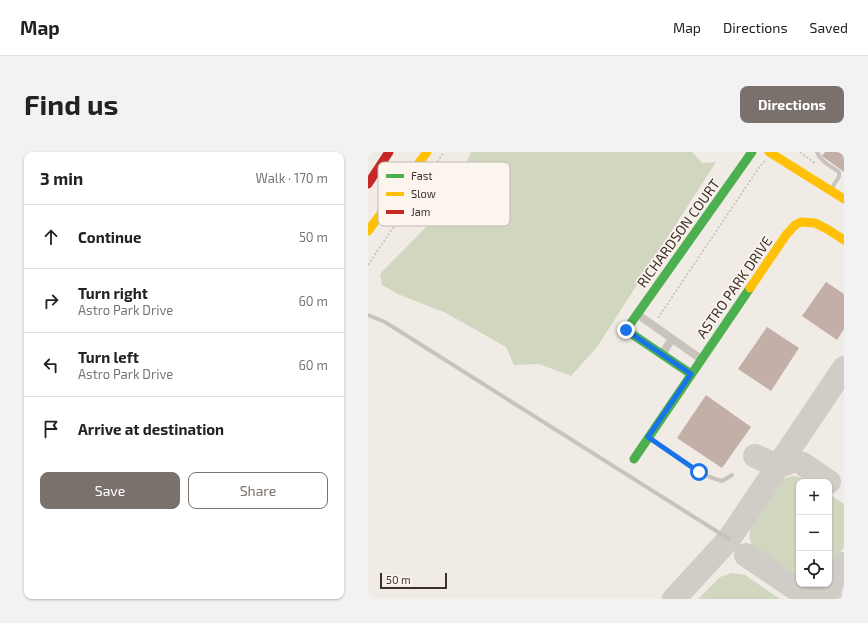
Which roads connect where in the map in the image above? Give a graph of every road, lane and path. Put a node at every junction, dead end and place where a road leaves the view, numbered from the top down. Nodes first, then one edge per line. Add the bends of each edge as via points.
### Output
1 (390, 152) edge
2 (427, 152) edge
3 (444, 152) edge
4 (752, 152) edge
5 (817, 152) edge
6 (770, 153) edge
7 (383, 162) edge
8 (420, 162) edge
9 (437, 162) edge
10 (378, 169) edge
11 (368, 184) edge
12 (830, 190) junction
13 (844, 199) edge
14 (378, 218) edge
15 (394, 226) edge
16 (368, 231) edge
17 (844, 240) edge
18 (368, 265) edge
19 (637, 314) junction
20 (368, 315) edge
21 (653, 325) junction
22 (672, 339) junction
23 (662, 354) junction
24 (701, 359) junction
25 (691, 374) junction
26 (648, 437) junction
27 (634, 459) dead end
28 (732, 475) dead end
29 (729, 539) dead end

1 - 7 street
2 - 8 street
3 - 9 path
4 - 19 street, RICHARDSON COURT
5 - 12 lane via 824,162 839,172 839,177
6 - 12 street
6 - 21 path
10 - 11 street
12 - 13 street
14 - 16 street
15 - 18 path
17 - 24 street, ASTRO PARK DRIVE via 814,222 794,226
19 - 21 street, ASTRO PARK DRIVE
19 - 23 street, RICHARDSON COURT via 626,330
20 - 29 lane via 385,322
21 - 22 street, ASTRO PARK DRIVE
22 - 23 street
22 - 24 street, ASTRO PARK DRIVE
23 - 25 street
24 - 25 street, ASTRO PARK DRIVE
25 - 26 street, ASTRO PARK DRIVE
26 - 27 street, ASTRO PARK DRIVE
26 - 28 lane via 709,478 722,481

